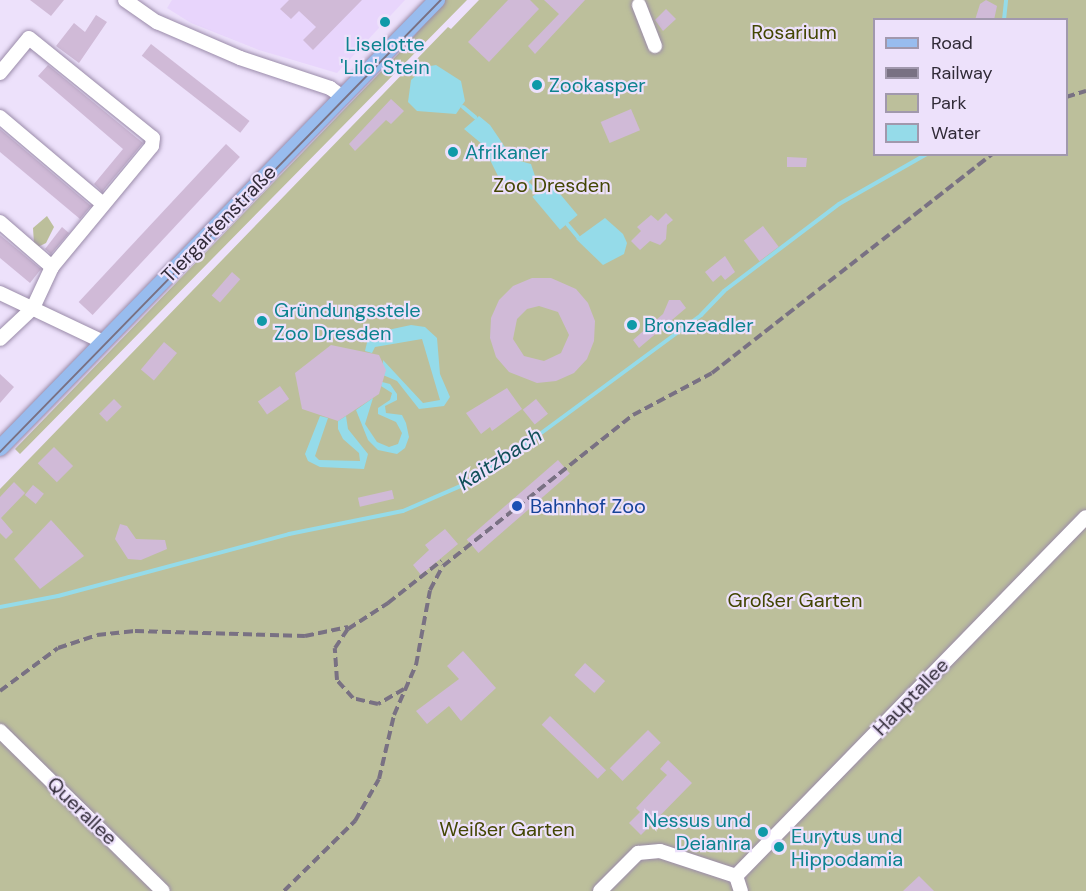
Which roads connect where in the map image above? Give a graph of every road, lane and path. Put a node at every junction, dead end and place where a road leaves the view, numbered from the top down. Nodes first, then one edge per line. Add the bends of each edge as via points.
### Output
1 (125, 0) edge
2 (437, 0) edge
3 (638, 2) edge
4 (655, 46) dead end
5 (0, 74) edge
6 (343, 97) junction
7 (0, 117) edge
8 (103, 204) junction
9 (0, 222) edge
10 (52, 267) junction
11 (0, 293) edge
12 (33, 308) junction
13 (0, 339) edge
14 (104, 342) junction
15 (0, 448) edge
16 (1086, 517) edge
17 (0, 731) edge
18 (736, 876) junction
19 (163, 891) edge
20 (600, 891) edge
21 (741, 891) edge

1 - 6 street via 157,22 249,61 330,88
2 - 6 main road, Tiergartenstraße
3 - 4 street
5 - 8 street via 29,38 153,138 152,146
6 - 14 main road, Tiergartenstraße
7 - 8 street
8 - 10 street
9 - 10 street
10 - 12 street
11 - 12 street
12 - 13 street
12 - 14 street
14 - 15 main road, Tiergartenstraße
16 - 18 street, Hauptallee
17 - 19 street, Querallee
18 - 20 street via 660,851 638,853
18 - 21 street

